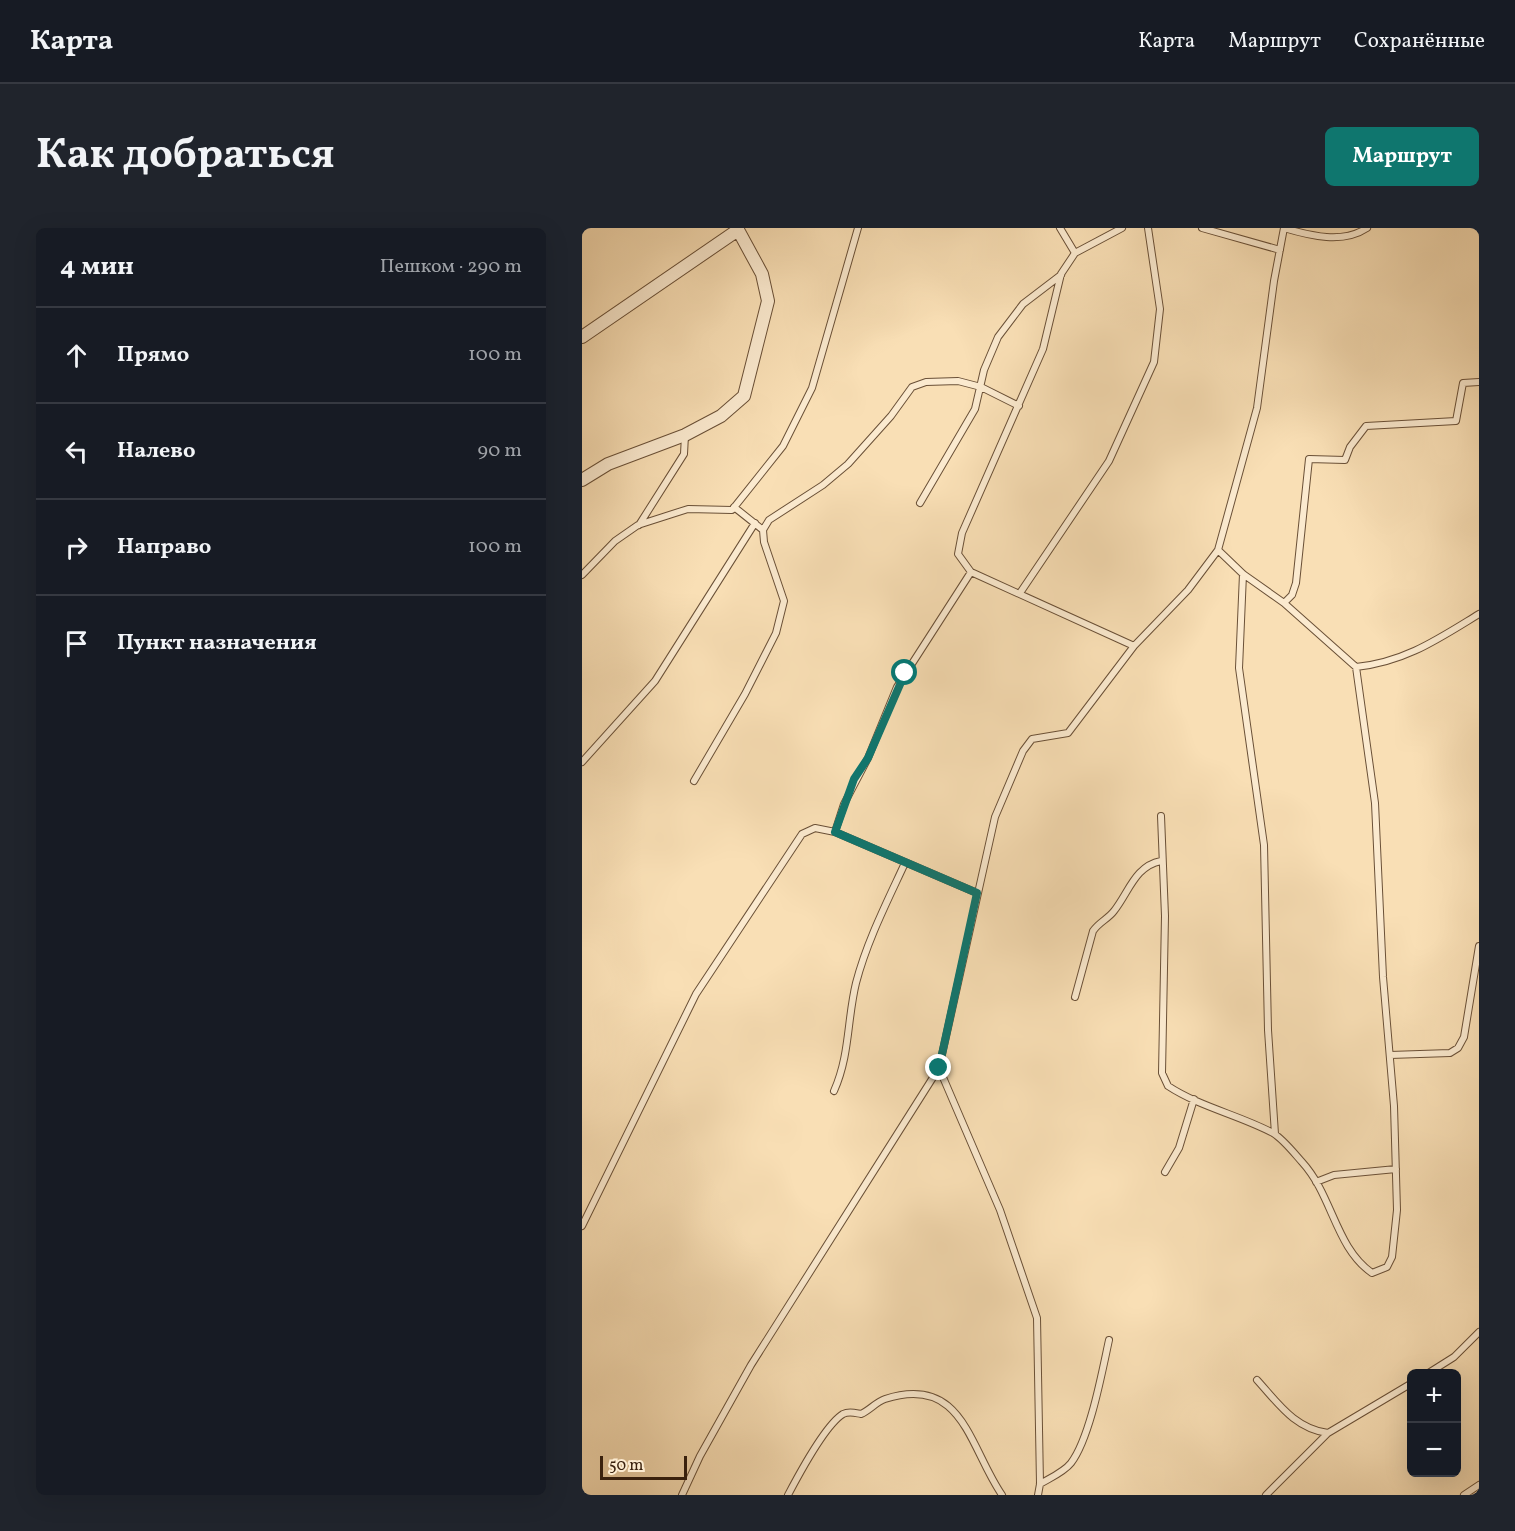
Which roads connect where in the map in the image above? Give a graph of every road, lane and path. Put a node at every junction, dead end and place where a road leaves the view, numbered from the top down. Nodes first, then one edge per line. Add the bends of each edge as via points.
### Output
1 (858, 228) edge
2 (1060, 228) edge
3 (1122, 228) edge
4 (1148, 228) edge
5 (1202, 228) edge
6 (1284, 228) edge
7 (1367, 228) edge
8 (737, 229) edge
9 (1280, 250) junction
10 (1076, 253) junction
11 (1061, 274) junction
12 (582, 337) edge
13 (1479, 382) edge
14 (981, 387) junction
15 (1019, 406) junction
16 (685, 435) junction
17 (582, 480) edge
18 (920, 503) dead end
19 (734, 507) junction
20 (755, 523) junction
21 (638, 525) junction
22 (763, 530) junction
23 (1218, 550) junction
24 (971, 572) junction
25 (1244, 574) junction
26 (582, 575) edge
27 (1020, 593) junction
28 (1284, 603) junction
29 (1479, 614) edge
30 (1134, 646) junction
31 (1356, 667) junction
32 (582, 762) edge
33 (694, 782) dead end
34 (1161, 816) dead end
35 (835, 832) junction
36 (1161, 861) junction
37 (905, 863) junction
38 (977, 893) junction
39 (1479, 946) edge
40 (1076, 997) dead end
41 (1390, 1055) junction
42 (939, 1068) junction
43 (834, 1092) dead end
44 (1194, 1099) junction
45 (1275, 1134) junction
46 (1396, 1169) junction
47 (1165, 1172) dead end
48 (1316, 1182) junction
49 (582, 1226) edge
50 (1479, 1332) edge
51 (1109, 1340) dead end
52 (1435, 1369) edge
53 (1257, 1380) dead end
54 (1407, 1386) edge
55 (1328, 1433) junction
56 (1040, 1484) junction
57 (1479, 1485) edge
58 (682, 1495) edge
59 (788, 1495) edge
60 (1002, 1495) edge
61 (1038, 1495) edge
62 (1266, 1495) edge
63 (1464, 1495) edge

1 - 19 lane via 812,388 783,446
2 - 10 lane
3 - 10 lane
4 - 27 lane via 1160,309 1154,362 1109,460
5 - 9 lane
6 - 7 lane via 1324,237 1356,235
6 - 9 lane
8 - 12 street
8 - 16 street via 762,274 768,301 759,340 744,396 721,416
9 - 23 lane via 1257,408
10 - 11 lane
11 - 14 lane via 1023,304 998,337
11 - 15 lane via 1042,349
13 - 28 lane via 1463,383 1456,421 1366,426 1345,460 1309,459 1296,583
14 - 15 lane
14 - 18 lane via 975,409
14 - 22 lane via 958,381 926,382 912,387 848,464 770,520
15 - 24 lane via 960,539 958,554
16 - 17 street via 608,464
16 - 21 lane via 684,454
19 - 20 lane
19 - 21 lane via 688,509
20 - 22 lane
20 - 32 lane via 655,681
21 - 26 lane via 615,541
22 - 33 lane via 784,601 776,633
23 - 25 lane
23 - 30 lane via 1188,590
24 - 27 lane
24 - 35 lane via 897,687 868,758 847,795
25 - 28 lane
25 - 45 lane via 1239,668 1264,845 1268,1030
27 - 30 lane
28 - 31 lane
29 - 31 lane via 1453,632 1399,657
30 - 38 lane via 1068,733 1037,737 1023,751 995,818
31 - 41 lane via 1375,803
34 - 36 lane
35 - 37 lane
35 - 49 lane via 815,828 802,834 696,994
36 - 40 lane via 1139,872 1112,914 1093,931
36 - 44 lane via 1165,916 1162,1073 1167,1086
37 - 38 lane
37 - 43 lane via 879,917 857,982 849,1044
38 - 42 lane
39 - 41 lane via 1464,1037 1458,1048 1450,1053
41 - 46 lane
42 - 56 lane via 1000,1210 1037,1318
42 - 58 lane via 751,1365
44 - 45 lane
44 - 47 lane via 1179,1148
45 - 48 lane
46 - 48 lane via 1334,1175
46 - 48 lane via 1397,1234 1392,1257 1387,1267 1372,1273 1350,1253 1329,1202
50 - 52 lane via 1454,1357
51 - 56 lane via 1077,1452 1070,1465
53 - 55 lane via 1302,1426
54 - 55 lane
55 - 62 lane
56 - 61 lane
57 - 63 lane
59 - 60 lane via 809,1457 840,1416 861,1413 882,1400 906,1394 939,1397 956,1412

